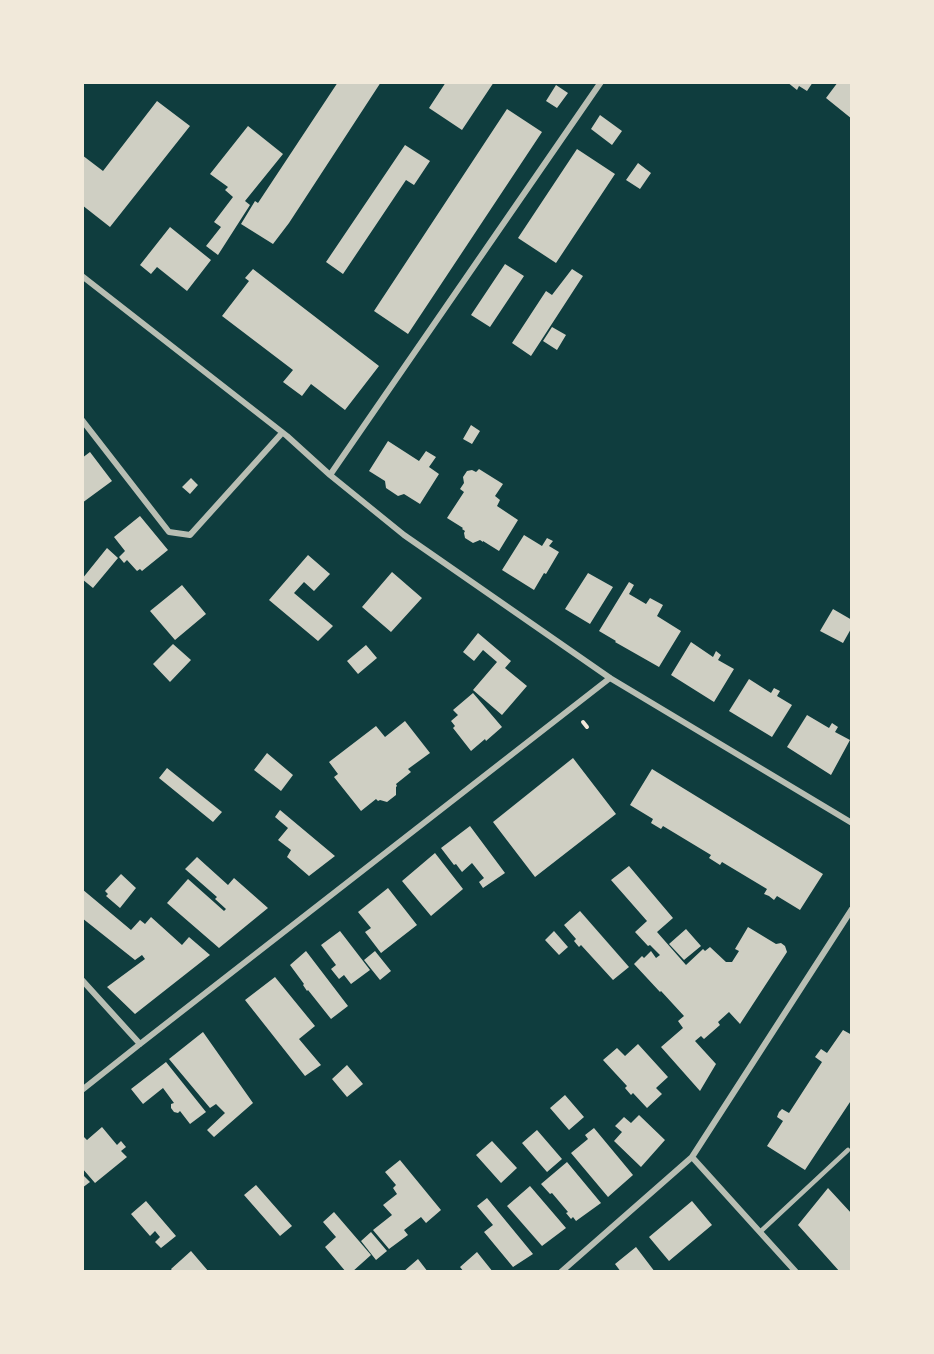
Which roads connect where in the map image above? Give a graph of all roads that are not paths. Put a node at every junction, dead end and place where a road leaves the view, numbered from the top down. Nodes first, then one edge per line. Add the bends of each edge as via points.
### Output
1 (601, 82) edge
2 (82, 276) edge
3 (82, 420) edge
4 (282, 433) junction
5 (330, 475) junction
6 (610, 678) junction
7 (852, 823) edge
8 (852, 909) edge
9 (82, 980) edge
10 (140, 1044) junction
11 (82, 1090) edge
12 (848, 1150) dead end
13 (692, 1157) junction
14 (760, 1232) junction
15 (561, 1272) edge
16 (796, 1272) edge

1 - 5 street
2 - 4 street
3 - 4 street via 169,532 190,535
4 - 5 street
5 - 6 street via 404,535
6 - 7 street
6 - 10 street
8 - 13 street
9 - 10 street
10 - 11 street
12 - 14 lane
13 - 14 street
13 - 15 street
14 - 16 street

